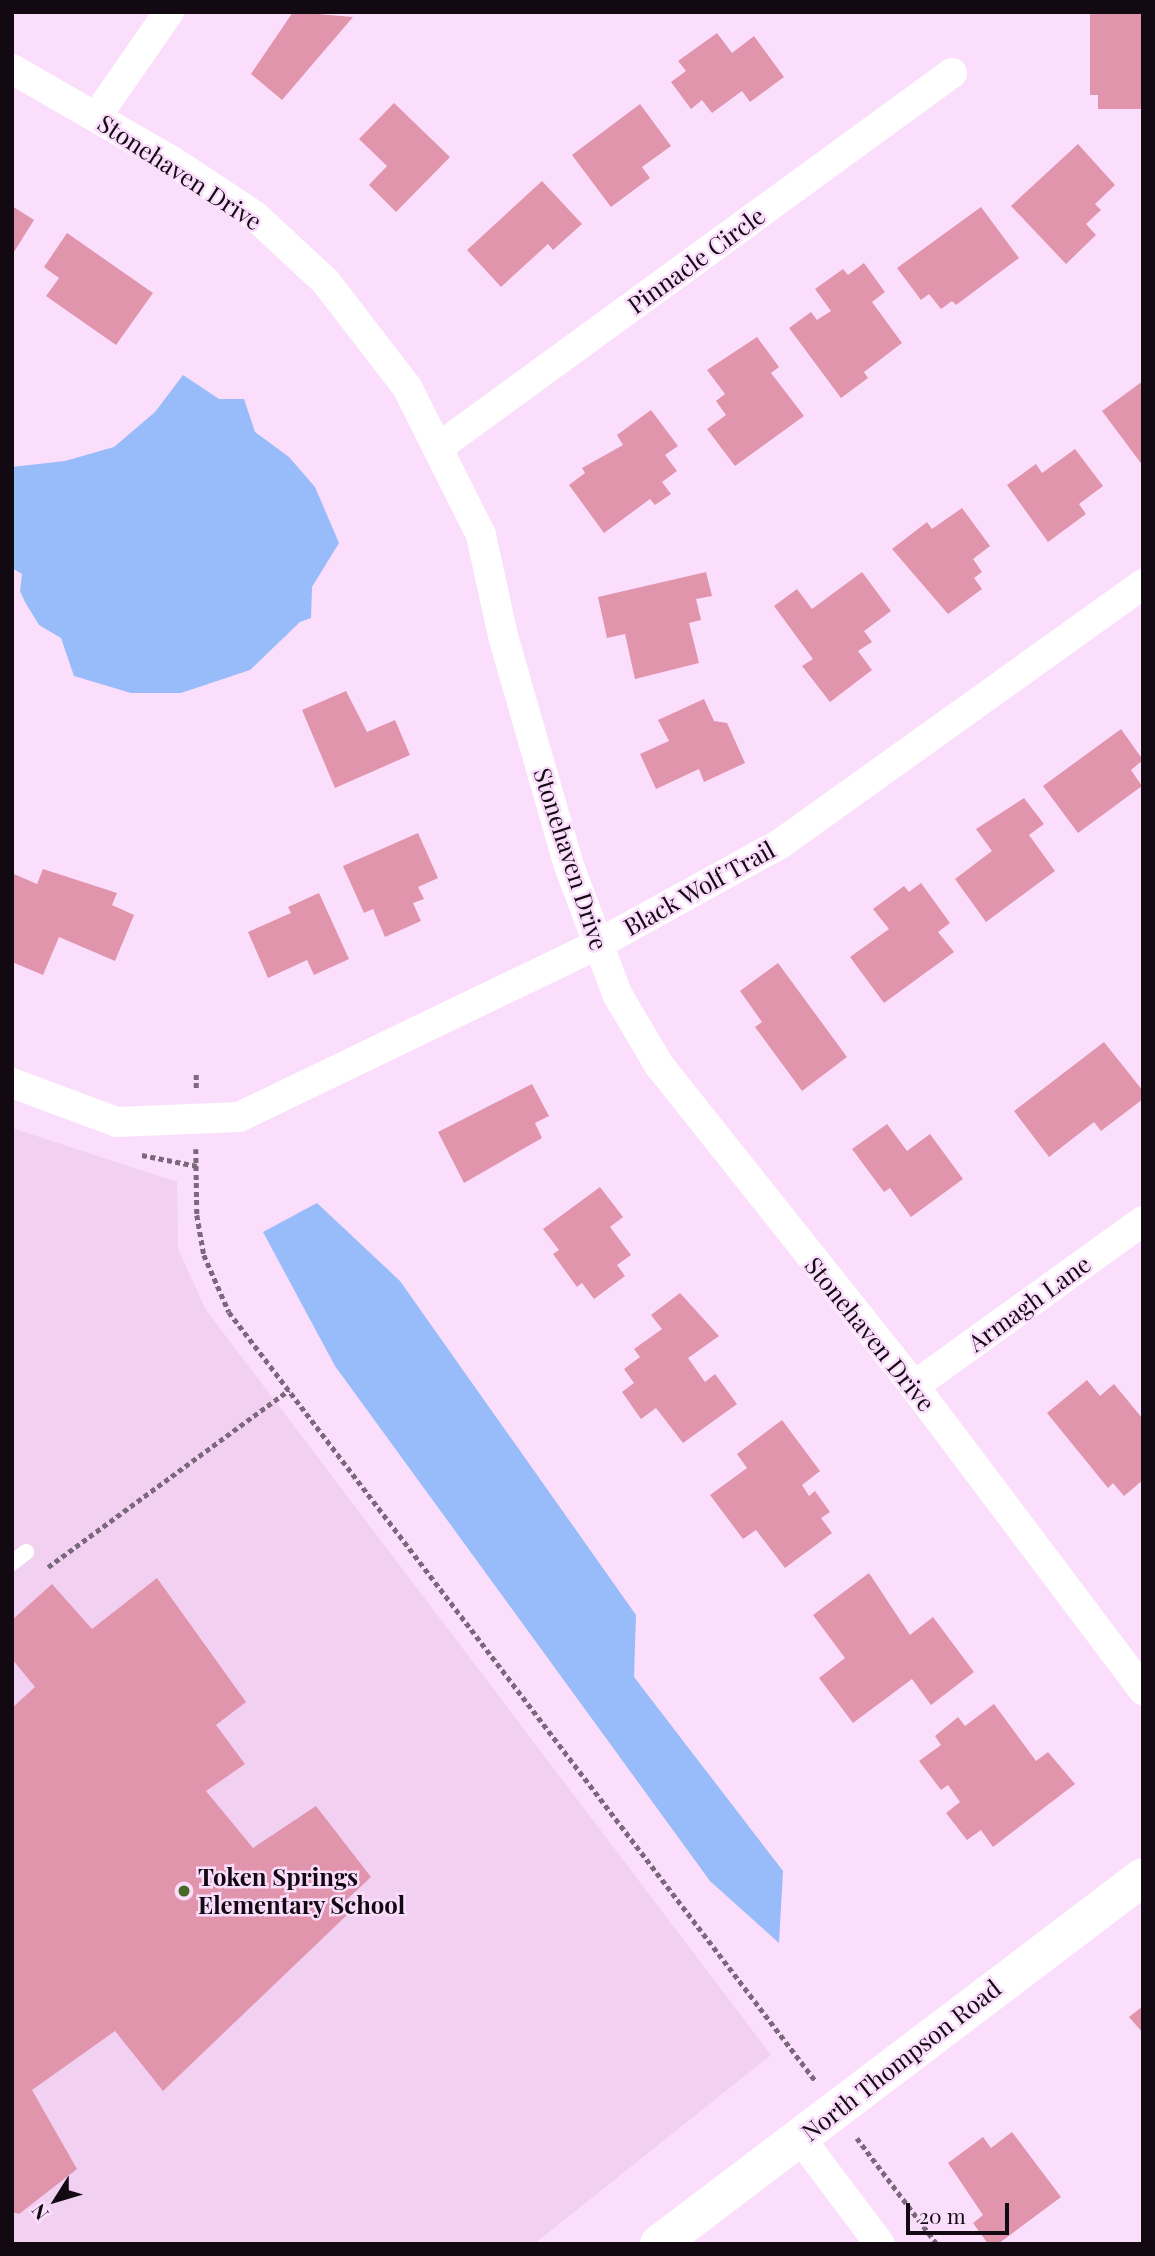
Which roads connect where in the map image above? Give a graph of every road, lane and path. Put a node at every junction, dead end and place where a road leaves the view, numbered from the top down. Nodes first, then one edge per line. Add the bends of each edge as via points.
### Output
1 (169, 12) edge
2 (12, 69) edge
3 (952, 73) dead end
4 (96, 117) junction
5 (439, 447) junction
6 (1143, 584) edge
7 (598, 944) junction
8 (197, 1071) dead end
9 (12, 1083) edge
10 (196, 1119) junction
11 (1143, 1221) edge
12 (914, 1386) junction
13 (289, 1390) junction
14 (26, 1552) joint
15 (12, 1563) edge
16 (1143, 1690) edge
17 (1143, 1877) edge
18 (837, 2109) junction
19 (800, 2138) junction
20 (659, 2244) edge
21 (880, 2244) edge
22 (937, 2244) edge

1 - 4 street
2 - 4 street, Stonehaven Drive
3 - 5 street, Pinnacle Circle
4 - 5 street, Stonehaven Drive via 256,216 326,282 407,387
5 - 7 street, Stonehaven Drive via 481,534 517,688 569,866
6 - 7 street, Black Wolf Trail via 857,794 780,844
7 - 10 street, Black Wolf Trail via 239,1117
7 - 12 street, Stonehaven Drive via 617,994 659,1065
8 - 10 path
9 - 10 street, Black Wolf Trail via 117,1122
10 - 13 path via 197,1215 211,1278 229,1312
11 - 12 street, Armagh Lane
12 - 16 street, Stonehaven Drive
13 - 14 path via 41,1572
13 - 18 path
14 - 15 lane
17 - 18 street, North Thompson Road
18 - 19 street, North Thompson Road
18 - 22 path
19 - 20 street, North Thompson Road
19 - 21 street

